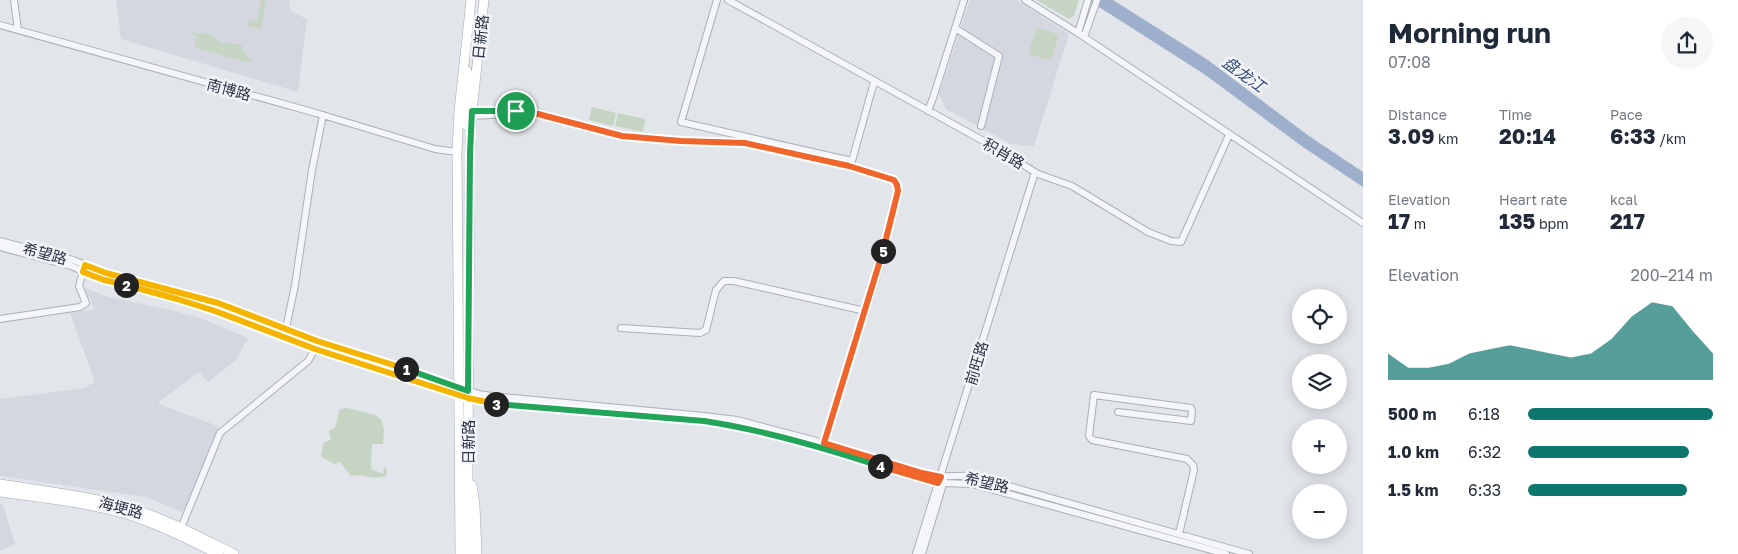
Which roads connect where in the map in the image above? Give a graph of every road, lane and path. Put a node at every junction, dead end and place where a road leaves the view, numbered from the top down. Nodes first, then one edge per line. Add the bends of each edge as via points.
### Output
1 (14, 0) edge
2 (471, 0) edge
3 (484, 0) edge
4 (717, 0) edge
5 (728, 0) edge
6 (964, 0) edge
7 (1025, 0) edge
8 (1088, 0) edge
9 (1097, 0) edge
10 (0, 25) edge
11 (955, 28) junction
12 (18, 30) junction
13 (1078, 32) junction
14 (1084, 37) junction
15 (465, 49) junction
16 (874, 82) junction
17 (928, 111) junction
18 (323, 115) junction
19 (472, 116) junction
20 (981, 126) dead end
21 (1229, 135) junction
22 (457, 152) junction
23 (1037, 173) junction
24 (1363, 223) edge
25 (0, 241) edge
26 (0, 247) edge
27 (84, 268) junction
28 (865, 311) junction
29 (0, 319) edge
30 (621, 328) dead end
31 (286, 330) junction
32 (283, 337) junction
33 (315, 349) junction
34 (464, 392) junction
35 (1118, 412) dead end
36 (824, 443) junction
37 (468, 453) junction
38 (460, 461) junction
39 (942, 480) junction
40 (0, 484) edge
41 (0, 492) edge
42 (1140, 527) junction
43 (181, 528) junction
44 (1179, 534) junction
45 (1187, 540) junction
46 (1233, 552) edge
47 (218, 554) edge
48 (234, 554) edge
49 (455, 554) edge
50 (460, 554) edge
51 (468, 554) edge
52 (477, 554) edge
53 (916, 554) edge
54 (922, 554) edge
55 (1226, 554) edge
56 (1249, 554) edge

1 - 12 street
2 - 15 main road, 日新路
3 - 19 main road, 日新路
4 - 16 street via 681,122 852,161
5 - 16 street, 积肖路
6 - 11 street
7 - 13 street
8 - 13 street
9 - 14 street
10 - 12 street, 南博路
11 - 17 street
11 - 20 street via 999,56
12 - 18 street, 南博路
13 - 14 street
14 - 21 street
15 - 19 main road via 468,86 465,124 468,125
15 - 22 main road, 日新路
16 - 17 street, 积肖路
17 - 23 street, 积肖路
18 - 22 street, 南博路 via 435,149
18 - 31 street
19 - 28 street via 538,114 622,136 745,143 849,166 894,180 898,191
19 - 34 main road, 日新路
21 - 23 street, 积肖路 via 1181,242 1148,232 1072,186
21 - 24 street
22 - 34 main road, 日新路
23 - 39 street, 前旺路
25 - 27 street, 希望路 via 73,260
26 - 27 street, 希望路
27 - 29 street via 79,286 86,303 80,307
27 - 31 street, 希望路 via 218,303
27 - 32 street, 希望路 via 104,280 206,308
28 - 30 street via 724,281 716,290 706,330 700,333
28 - 36 street
31 - 32 street
31 - 34 street, 希望路
32 - 33 street, 希望路
33 - 34 street, 希望路
33 - 43 street via 308,361 220,433
34 - 36 street, 希望路 via 737,420
34 - 37 main road, 日新路
34 - 38 main road, 日新路
34 - 39 street, 希望路 via 496,404 737,426 823,447 923,479
35 - 44 street via 1191,421 1191,408 1096,394 1093,396 1089,436 1092,440 1187,459 1193,465
36 - 39 street, 希望路
37 - 51 main road, 日新路
37 - 52 main road
38 - 49 main road, 日新路
38 - 50 main road, 日新路
39 - 42 street, 希望路 via 959,475 973,476
39 - 53 street, 前旺路
39 - 54 street, 前旺路
40 - 43 main road, 海埂路 via 118,504
41 - 47 main road, 海埂路 via 124,514 179,534
42 - 44 street, 希望路
42 - 45 street, 希望路
43 - 48 main road, 海埂路
44 - 45 street, 希望路
45 - 46 street, 希望路
45 - 55 street, 希望路
46 - 56 street, 希望路

